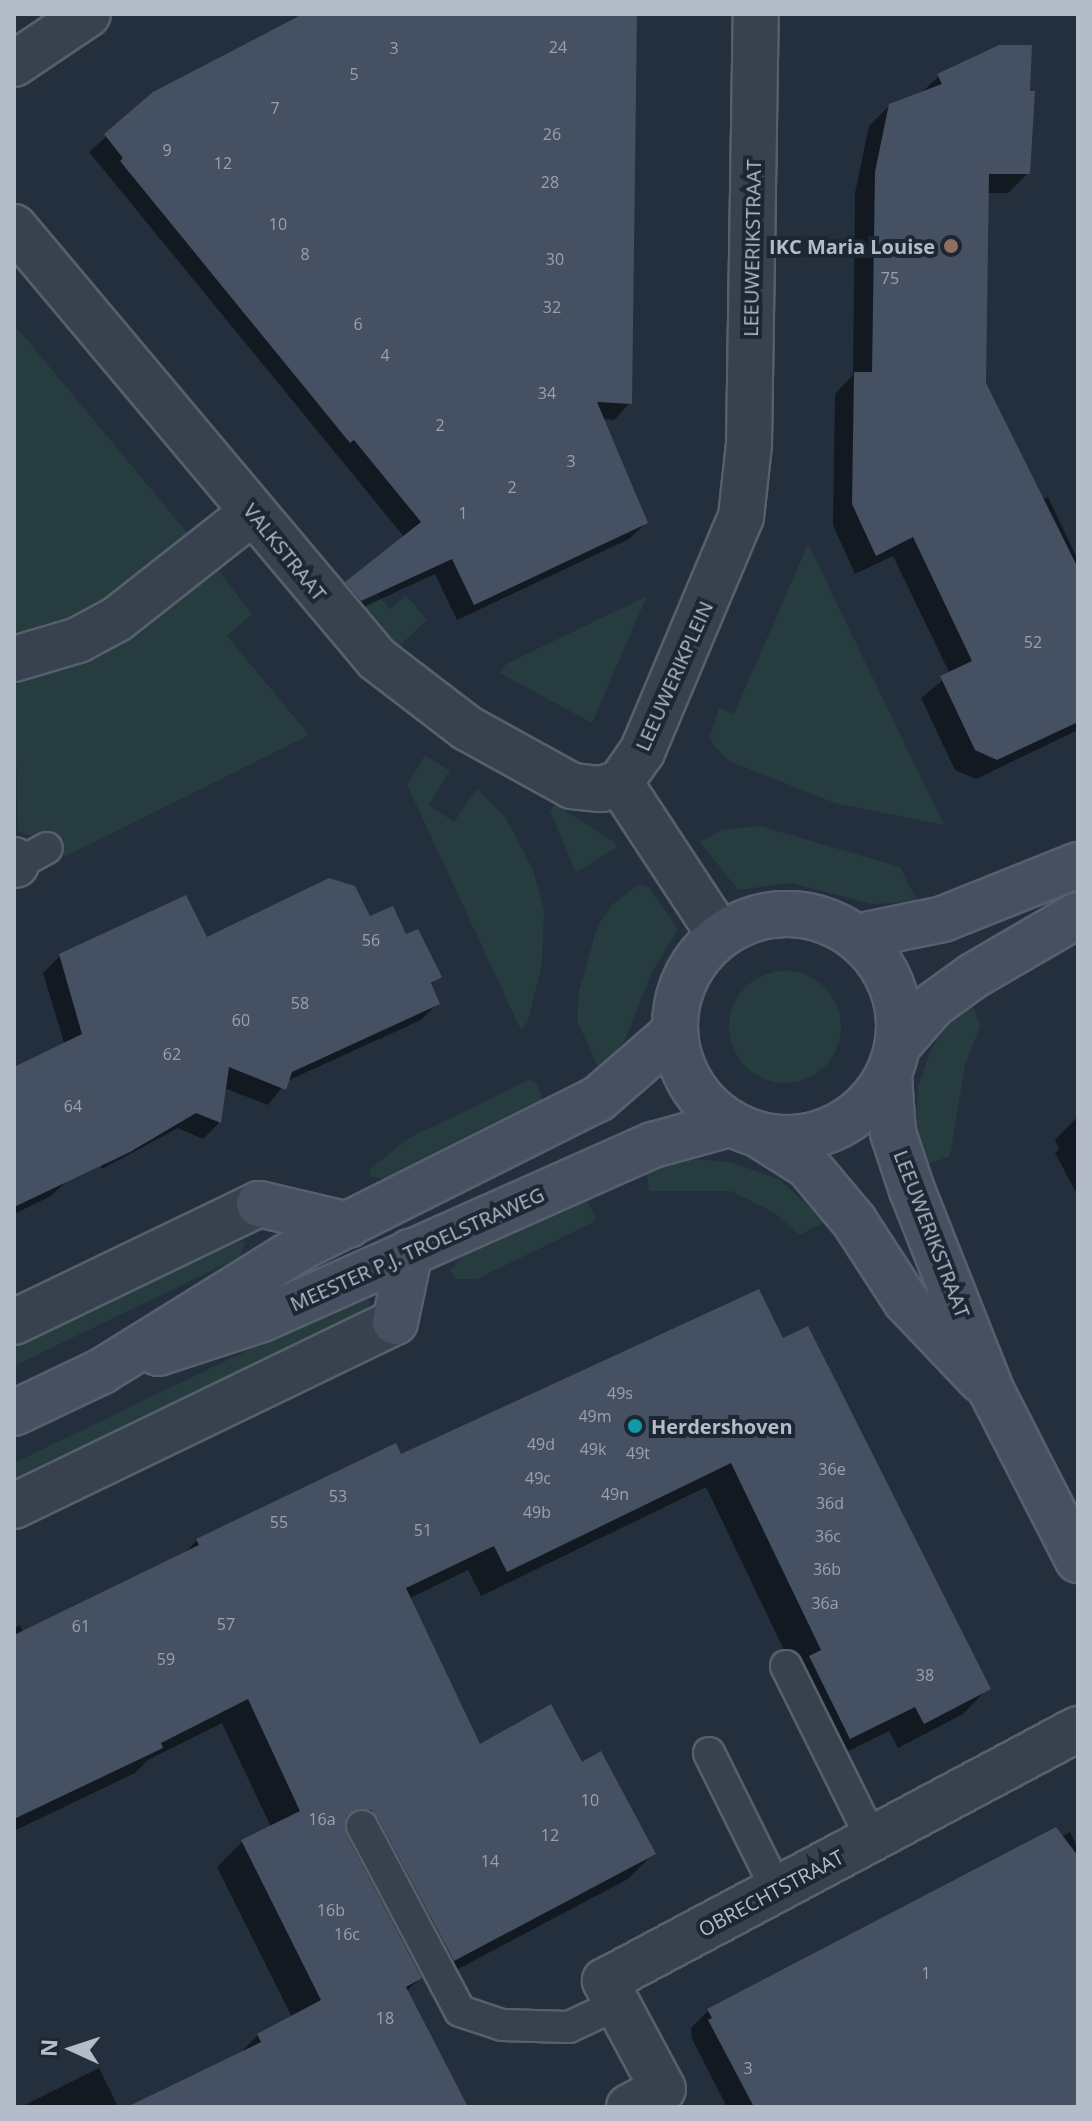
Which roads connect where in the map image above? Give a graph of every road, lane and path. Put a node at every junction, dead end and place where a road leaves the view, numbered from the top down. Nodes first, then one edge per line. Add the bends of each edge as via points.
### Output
1 (88, 14) edge
2 (756, 14) edge
3 (14, 64) edge
4 (14, 227) edge
5 (747, 482) joint
6 (253, 512) junction
7 (14, 659) edge
8 (620, 783) junction
9 (1078, 865) edge
10 (1078, 915) edge
11 (720, 935) junction
12 (856, 937) junction
13 (675, 1032) junction
14 (894, 1060) junction
15 (744, 1130) junction
16 (259, 1204) joint
17 (349, 1225) junction
18 (410, 1252) junction
19 (14, 1322) edge
20 (395, 1322) joint
21 (102, 1371) junction
22 (991, 1390) junction
23 (14, 1413) edge
24 (1063, 1493) edge
25 (14, 1506) edge
26 (1078, 1560) edge
27 (786, 1666) dead end
28 (1078, 1729) edge
29 (709, 1753) dead end
30 (362, 1826) dead end
31 (872, 1839) junction
32 (777, 1890) junction
33 (618, 2004) junction
34 (655, 2101) edge

1 - 3 street
2 - 5 street, LEEUWERIKSTRAAT
4 - 6 street, VALKSTRAAT
5 - 8 street, LEEUWERIKPLEIN via 729,548 642,752
6 - 7 street via 117,619 78,640
6 - 8 street, VALKSTRAAT via 345,624 408,687 467,728 572,786 601,789
8 - 11 street
9 - 12 main road via 943,919
10 - 14 main road via 933,1005
11 - 12 main road via 773,914 817,918
11 - 13 main road via 678,996
12 - 14 main road via 877,958 892,985
13 - 15 main road via 692,1085
13 - 17 main road, MEESTER P.J. TROELSTRAWEG via 598,1099
14 - 15 main road via 872,1101 848,1121 820,1134 789,1139
14 - 22 main road, LEEUWERIKSTRAAT via 893,1133
15 - 18 main road, MEESTER P.J. TROELSTRAWEG via 667,1139
15 - 22 main road, LEEUWERIKSTRAAT via 808,1166 854,1221 906,1301
16 - 17 main road
16 - 19 street
17 - 21 main road, MEESTER P.J. TROELSTRAWEG via 247,1277
18 - 20 main road
18 - 21 main road, MEESTER P.J. TROELSTRAWEG via 262,1319
20 - 25 street
21 - 23 main road, MEESTER P.J. TROELSTRAWEG
22 - 24 main road, LEEUWERIKSTRAAT
24 - 26 main road, LEEUWERIKSTRAAT
27 - 31 lane
28 - 31 street, OBRECHTSTRAAT
29 - 32 lane
30 - 33 lane via 460,2011 502,2025 569,2027
31 - 32 street, OBRECHTSTRAAT
32 - 33 street, OBRECHTSTRAAT via 605,1981
33 - 34 street, OBRECHTSTRAAT

